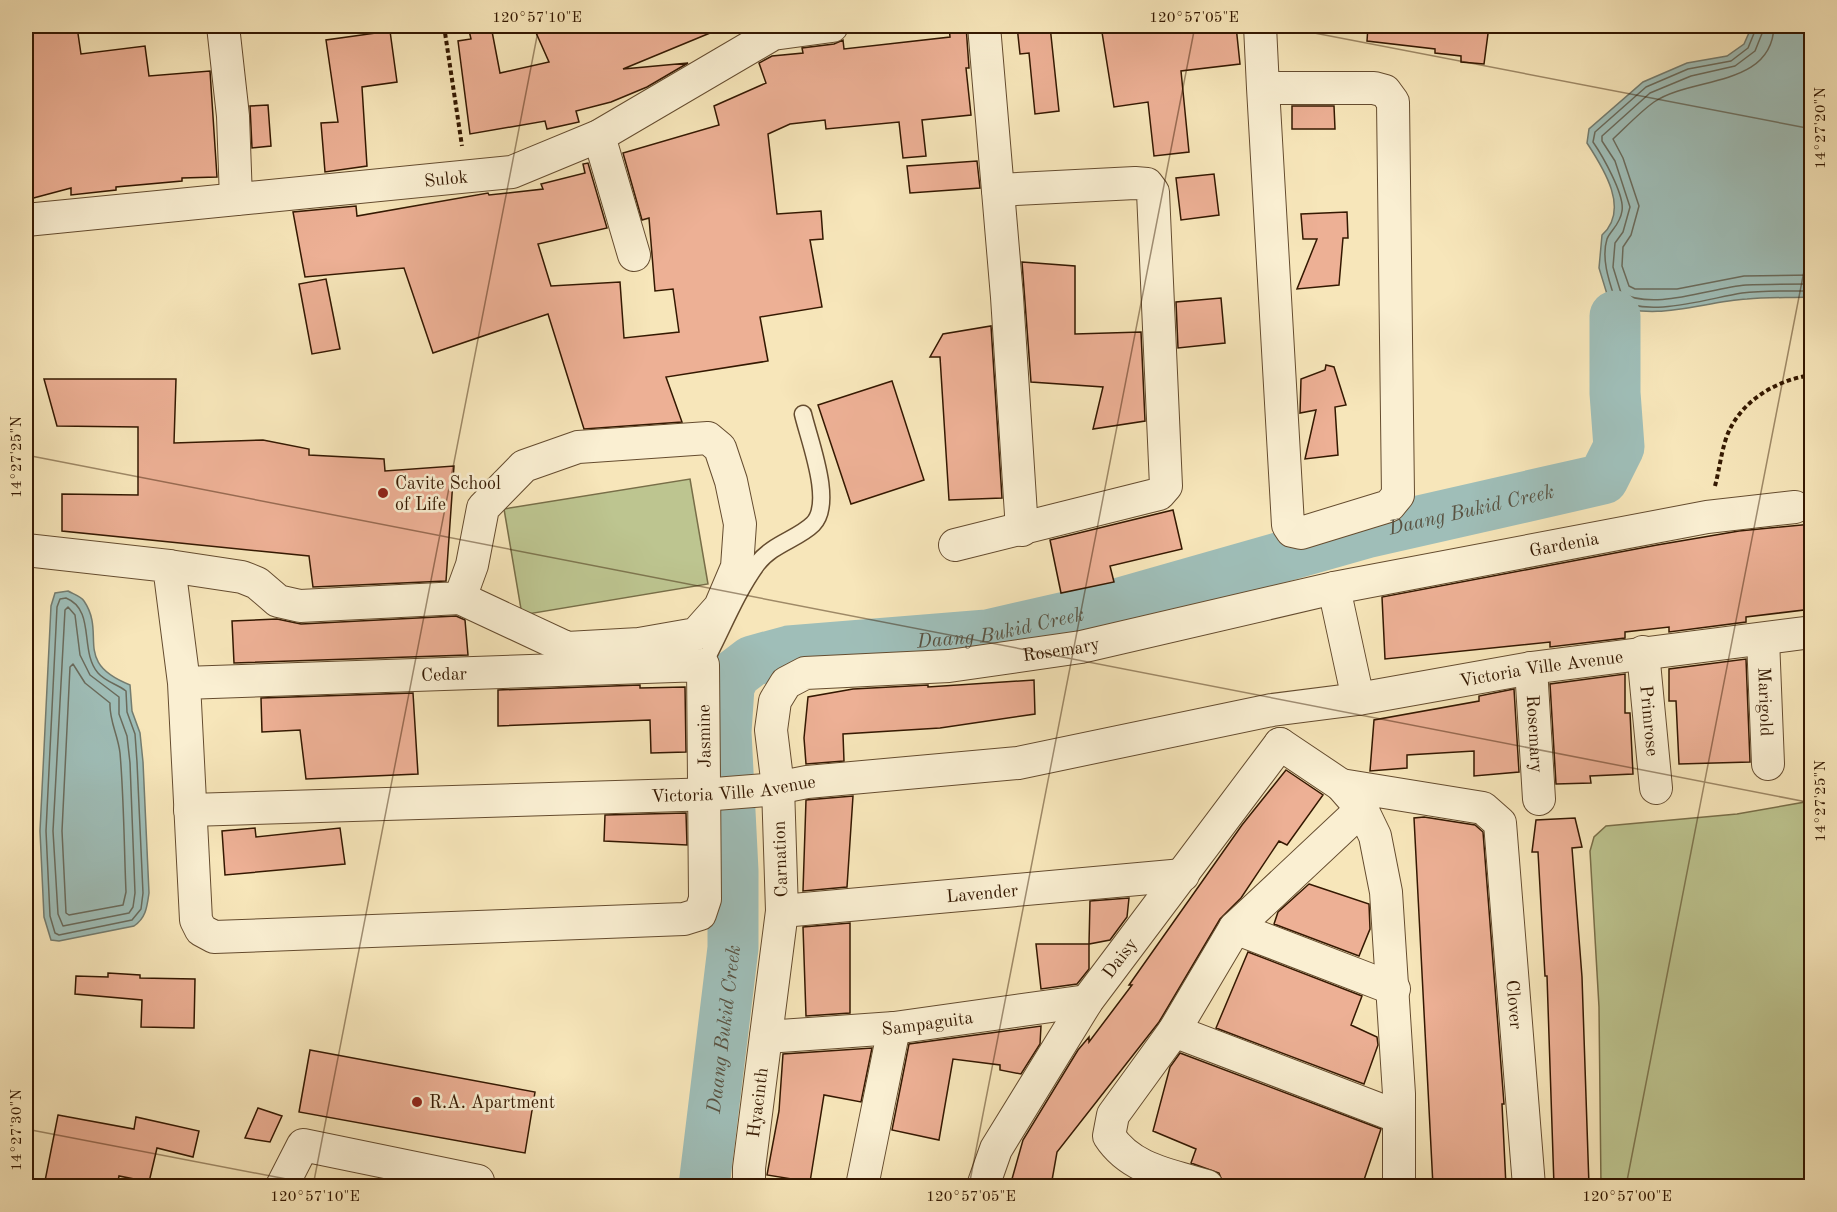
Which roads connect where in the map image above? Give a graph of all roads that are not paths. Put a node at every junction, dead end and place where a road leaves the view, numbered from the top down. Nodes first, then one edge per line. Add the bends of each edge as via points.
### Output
1 (223, 26) edge
2 (832, 26) edge
3 (984, 26) edge
4 (1260, 26) edge
5 (1263, 88) junction
6 (599, 136) junction
7 (998, 190) junction
8 (236, 199) junction
9 (26, 220) edge
10 (634, 255) dead end
11 (803, 414) dead end
12 (1795, 507) dead end
13 (1022, 530) junction
14 (955, 545) dead end
15 (26, 550) edge
16 (169, 566) junction
17 (1334, 588) junction
18 (460, 598) junction
19 (1812, 632) edge
20 (1763, 639) junction
21 (1643, 652) junction
22 (704, 665) junction
23 (1531, 668) junction
24 (184, 683) junction
25 (786, 683) joint
26 (1358, 699) junction
27 (1272, 710) junction
28 (1280, 744) junction
29 (1768, 764) dead end
30 (1341, 785) junction
31 (772, 788) junction
32 (1656, 789) dead end
33 (710, 794) junction
34 (1539, 799) dead end
35 (1362, 808) junction
36 (190, 810) junction
37 (1183, 875) junction
38 (782, 911) junction
39 (1235, 928) junction
40 (1394, 989) junction
41 (1088, 1001) junction
42 (894, 1028) junction
43 (1174, 1031) junction
44 (766, 1037) junction
45 (1399, 1117) junction
46 (749, 1177) edge
47 (478, 1181) dead end
48 (282, 1186) edge
49 (862, 1186) edge
50 (984, 1186) edge
51 (1207, 1186) edge
52 (1399, 1186) edge
53 (1529, 1186) edge

1 - 8 street via 233,116
2 - 6 street, Sulok via 773,34
3 - 7 street
4 - 5 street
5 - 5 street via 1374,88 1385,91 1393,102 1398,495 1389,506 1301,533 1292,531 1288,525
6 - 8 street, Sulok via 512,172
6 - 10 street
7 - 13 street
7 - 13 street via 1135,183 1147,184 1153,192 1166,486 1159,494
8 - 9 street, Sulok
11 - 22 lane via 823,492 821,510 813,524 782,542 758,563
12 - 17 street, Gardenia via 1707,517
13 - 14 street
15 - 16 street
16 - 18 street via 242,577 257,583 278,601 300,606
16 - 24 street
17 - 25 street, Rosemary via 1081,647 949,666 806,673
17 - 26 street
18 - 18 street via 567,648 639,644 696,634 720,607 737,567 740,524 720,448 708,438 636,441 578,447 524,466 483,508 472,565
19 - 20 street, Victoria Ville Avenue
20 - 21 street, Victoria Ville Avenue
20 - 29 street, Marigold
21 - 23 street, Victoria Ville Avenue
21 - 32 street, Primrose
22 - 24 street, Cedar
22 - 33 street, Jasmine
23 - 26 street, Victoria Ville Avenue
23 - 34 street, Rosemary
24 - 36 street
25 - 31 street, Carnation via 774,701
26 - 27 street, Victoria Ville Avenue
27 - 28 street
27 - 31 street, Victoria Ville Avenue via 1018,763
28 - 30 street
28 - 37 street, Daisy
30 - 35 street
30 - 53 street, Clover via 1483,808 1500,823
31 - 33 street, Victoria Ville Avenue
31 - 38 street, Carnation
33 - 36 street, Victoria Ville Avenue
33 - 36 street, Jasmine via 705,899 700,914 684,919 214,937 201,930 196,920
35 - 39 street
35 - 40 street via 1375,836 1386,892
37 - 38 street, Lavender
37 - 41 street, Daisy
38 - 44 street, Carnation
39 - 40 street
39 - 43 street
40 - 45 street
41 - 42 street, Sampaguita
41 - 50 street, Daisy via 996,1149
42 - 44 street, Sampaguita
42 - 49 street
43 - 45 street
43 - 51 street via 1113,1116 1109,1136 1118,1151 1137,1165
44 - 46 street, Hyacinth
45 - 52 street
47 - 48 street via 303,1145

